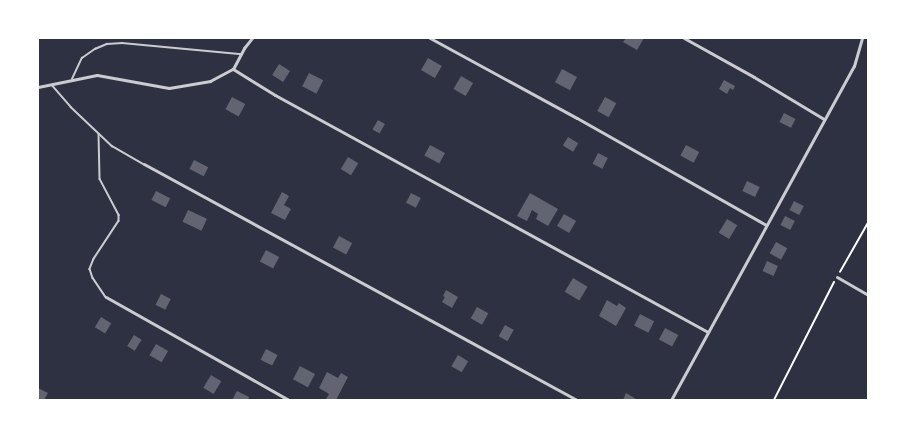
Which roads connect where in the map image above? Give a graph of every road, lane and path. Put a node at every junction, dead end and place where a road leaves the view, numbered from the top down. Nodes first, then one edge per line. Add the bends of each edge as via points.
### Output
1 (252, 38) edge
2 (430, 38) edge
3 (684, 38) edge
4 (862, 38) edge
5 (241, 54) junction
6 (233, 68) junction
7 (71, 81) junction
8 (52, 85) junction
9 (38, 87) edge
10 (824, 119) junction
11 (100, 134) junction
12 (144, 164) joint
13 (868, 223) edge
14 (766, 225) junction
15 (837, 277) junction
16 (868, 295) edge
17 (106, 297) joint
18 (707, 332) junction
19 (289, 400) edge
20 (576, 400) edge
21 (671, 400) edge
22 (774, 400) edge

1 - 5 street
2 - 14 street
3 - 10 street
4 - 10 street via 854,66
5 - 6 street
5 - 7 lane via 122,43 107,44 82,58
6 - 7 street via 210,81 169,88 97,75
6 - 18 street via 275,95
7 - 8 street
8 - 9 street
8 - 11 lane
10 - 14 street
11 - 12 lane via 112,146
11 - 17 lane via 100,179 119,215 90,269
12 - 20 street
13 - 15 path
14 - 18 street
15 - 16 street
15 - 22 path
17 - 19 street
18 - 21 street

